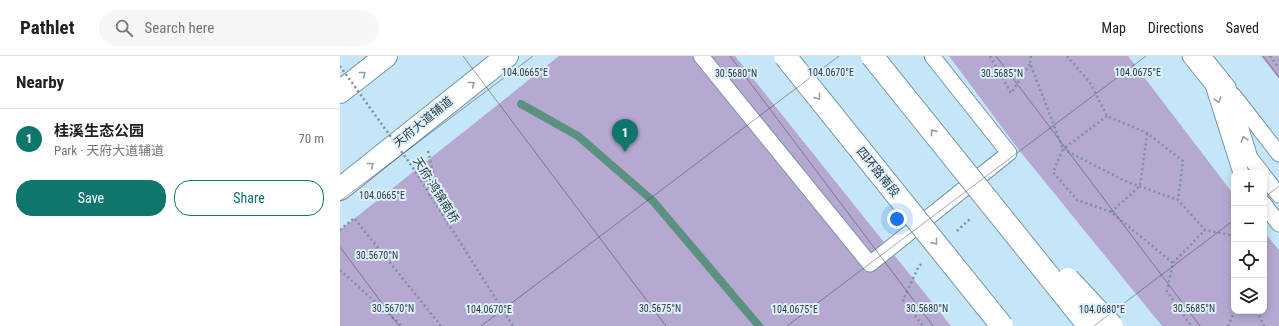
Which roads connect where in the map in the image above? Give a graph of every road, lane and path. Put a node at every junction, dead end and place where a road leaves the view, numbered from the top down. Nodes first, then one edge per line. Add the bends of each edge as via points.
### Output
1 (386, 56) edge
2 (507, 56) edge
3 (701, 56) edge
4 (785, 56) edge
5 (872, 56) edge
6 (932, 56) edge
7 (990, 56) edge
8 (1031, 56) edge
9 (1067, 56) edge
10 (1190, 56) edge
11 (1203, 56) edge
12 (1270, 56) edge
13 (1030, 63) junction
14 (340, 66) edge
15 (1279, 68) edge
16 (1228, 87) junction
17 (340, 92) edge
18 (1107, 116) junction
19 (1147, 133) junction
20 (427, 147) dead end
21 (1062, 149) junction
22 (1279, 154) edge
23 (954, 158) junction
24 (1240, 170) edge
25 (1260, 170) edge
26 (1267, 180) edge
27 (1140, 186) junction
28 (340, 189) edge
29 (1279, 195) edge
30 (429, 196) junction
31 (1178, 200) junction
32 (1266, 206) edge
33 (1111, 212) junction
34 (1279, 224) edge
35 (340, 230) edge
36 (1205, 230) junction
37 (1233, 242) edge
38 (1173, 263) junction
39 (340, 270) edge
40 (1234, 314) edge
41 (1258, 314) edge
42 (402, 326) edge
43 (441, 326) edge
44 (513, 326) edge
45 (1002, 326) edge
46 (1089, 326) edge
47 (1112, 326) edge
48 (1191, 326) edge
49 (1228, 326) edge
50 (1264, 326) edge

17 -> 1 main road
28 -> 2 main road, 天府大道辅道
3 - 6 lane via 870,264 1009,153
4 -> 45 main road, 四环路南段, bridge
23 -> 5 main road, bridge
7 - 13 path via 1011,93
8 - 13 path
9 - 18 path via 1091,84
10 -> 24 lane via 1213,85
11 - 16 lane
12 - 15 path
13 - 21 path
14 - 30 path, 天府·鸿锦南桥, bridge via 411,165
16 - 22 lane
25 -> 16 lane via 1250,158
18 - 19 path
18 - 21 path
19 - 27 path
19 - 31 path via 1183,161
20 - 30 path via 435,180
21 - 27 path
21 - 33 path via 1053,172 1077,200
23 - 46 main road, bridge
23 - 47 main road, bridge
26 - 29 lane
27 - 31 path
27 - 33 path
30 - 44 path, 天府·鸿锦南桥, bridge
31 - 36 path
32 - 34 lane
33 - 38 path
35 - 43 path via 354,218
36 - 37 path via 1230,235
36 - 38 path
38 - 48 path via 1167,291
39 - 42 path
40 - 49 path
41 - 50 path

